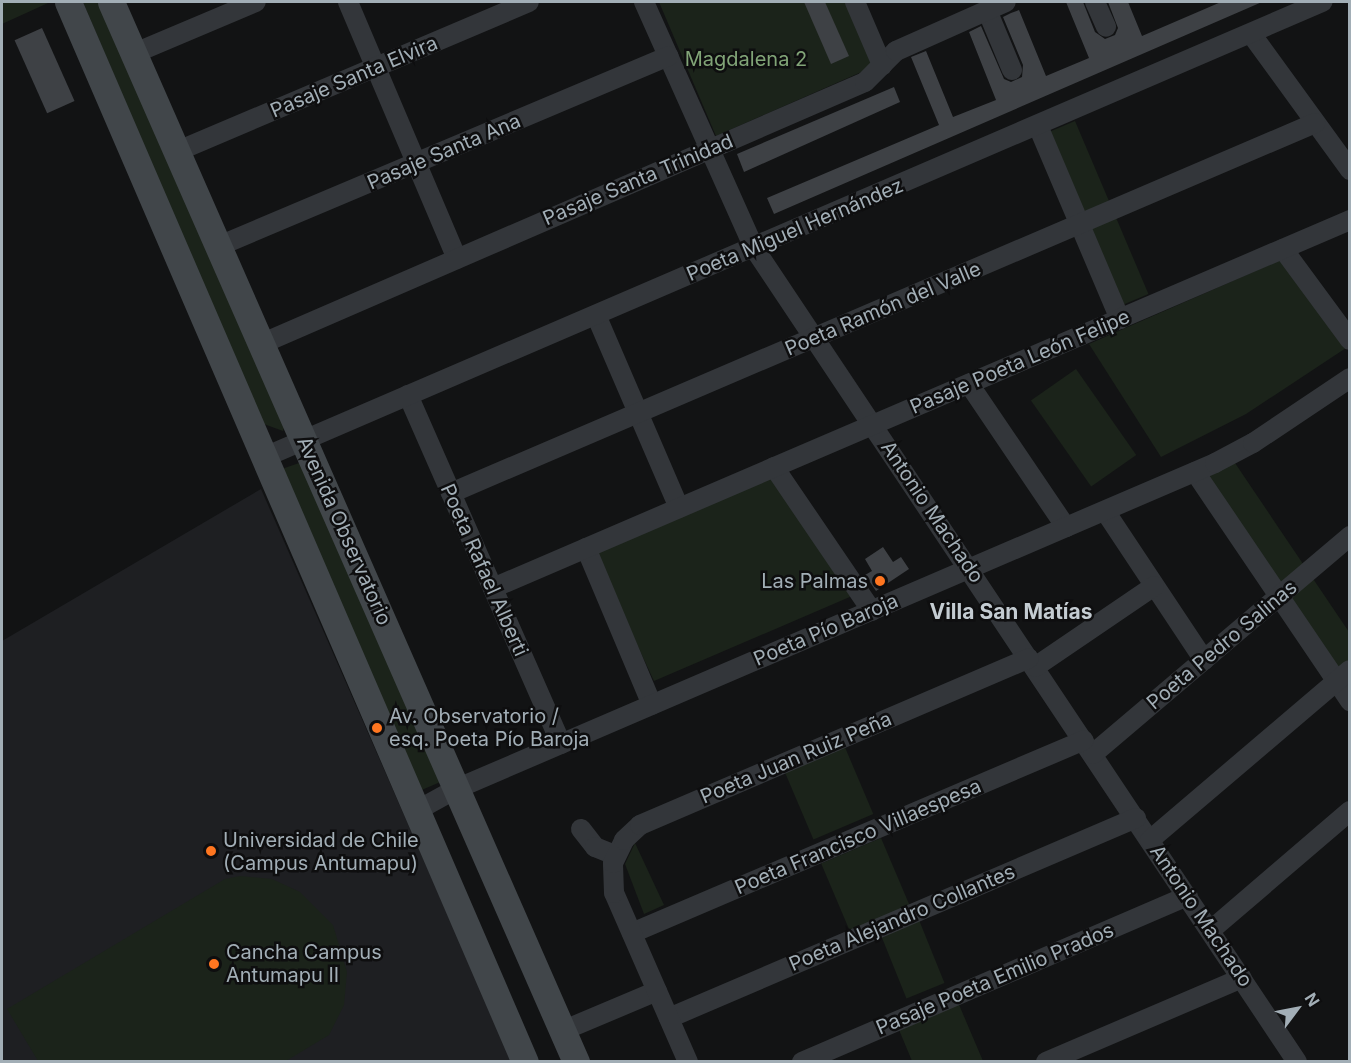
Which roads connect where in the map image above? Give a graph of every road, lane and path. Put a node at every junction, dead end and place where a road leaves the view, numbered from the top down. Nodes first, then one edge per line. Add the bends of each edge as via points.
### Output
1 (68, 2) edge
2 (111, 2) edge
3 (256, 2) edge
4 (348, 2) edge
5 (529, 2) edge
6 (644, 2) edge
7 (855, 2) edge
8 (1006, 2) edge
9 (1095, 2) edge
10 (1323, 2) edge
11 (987, 10) junction
12 (1106, 27) dead end
13 (1252, 34) junction
14 (135, 53) junction
15 (668, 56) junction
16 (882, 65) junction
17 (376, 69) junction
18 (1012, 70) dead end
19 (1316, 123) junction
20 (1038, 126) junction
21 (708, 150) junction
22 (178, 151) junction
23 (416, 165) junction
24 (1350, 170) edge
25 (1350, 220) edge
26 (1080, 224) junction
27 (219, 246) junction
28 (754, 248) junction
29 (1283, 249) junction
30 (457, 258) junction
31 (596, 315) junction
32 (1120, 319) junction
33 (816, 338) junction
34 (1350, 340) edge
35 (261, 344) junction
36 (1350, 378) edge
37 (969, 384) junction
38 (408, 395) junction
39 (638, 414) junction
40 (874, 424) junction
41 (304, 440) junction
42 (267, 456) junction
43 (774, 467) junction
44 (1195, 472) junction
45 (451, 493) junction
46 (679, 508) junction
47 (1105, 511) junction
48 (1066, 527) junction
49 (1350, 536) edge
50 (586, 548) junction
51 (970, 569) junction
52 (1154, 586) junction
53 (493, 588) junction
54 (1279, 596) junction
55 (872, 611) junction
56 (1204, 660) junction
57 (1032, 662) junction
58 (1343, 676) edge
59 (1350, 701) edge
60 (652, 705) junction
61 (561, 744) junction
62 (1089, 747) junction
63 (456, 789) junction
64 (413, 806) junction
65 (1350, 811) edge
66 (1136, 818) junction
67 (581, 829) dead end
68 (1150, 840) junction
69 (615, 855) junction
70 (1188, 896) junction
71 (1211, 930) junction
72 (632, 933) junction
73 (1242, 978) junction
74 (657, 991) junction
75 (669, 1018) junction
76 (562, 1031) junction
77 (525, 1062) edge
78 (576, 1062) edge
79 (688, 1062) edge
80 (802, 1062) edge
81 (1046, 1062) edge
82 (1297, 1062) edge

1 - 42 main road, Avenida Observatorio
2 - 14 main road, Avenida Observatorio
3 - 14 street
4 - 17 street
5 - 17 street, Pasaje Santa Elvira
6 - 15 street, Antonio Machado
7 - 16 street
8 - 11 street, Pasaje Santa Trinidad
9 - 12 street
10 - 13 street, Poeta Miguel Hernández
11 - 16 street, Pasaje Santa Trinidad via 903,47
11 - 18 street
13 - 19 street
13 - 20 street, Poeta Miguel Hernández
14 - 22 main road, Avenida Observatorio
15 - 21 street, Antonio Machado
15 - 23 street, Pasaje Santa Ana
16 - 21 street, Pasaje Santa Trinidad via 865,82
17 - 22 street, Pasaje Santa Elvira
17 - 23 street
19 - 24 street
19 - 26 street, Poeta Ramón del Valle
20 - 26 street
20 - 28 street, Poeta Miguel Hernández
21 - 28 street, Antonio Machado
21 - 30 street, Pasaje Santa Trinidad
22 - 27 main road, Avenida Observatorio
23 - 27 street, Pasaje Santa Ana
23 - 30 street
25 - 29 street, Pasaje Poeta León Felipe
26 - 32 street
26 - 33 street, Poeta Ramón del Valle
27 - 35 main road, Avenida Observatorio
28 - 31 street, Poeta Miguel Hernández
28 - 33 street, Antonio Machado
29 - 32 street, Pasaje Poeta León Felipe
29 - 34 street
30 - 35 street, Pasaje Santa Trinidad
31 - 38 street, Poeta Miguel Hernández
31 - 39 street
32 - 37 street, Pasaje Poeta León Felipe
33 - 39 street, Poeta Ramón del Valle
33 - 40 street, Antonio Machado
35 - 41 main road, Avenida Observatorio
36 - 44 street, Poeta Pío Baroja via 1253,443
37 - 40 street, Pasaje Poeta León Felipe
37 - 48 street
38 - 41 street, Poeta Miguel Hernández
38 - 45 street, Poeta Rafael Alberti
39 - 45 street, Poeta Ramón del Valle
39 - 46 street
40 - 43 street, Pasaje Poeta León Felipe
40 - 51 street, Antonio Machado
41 - 42 street, Poeta Miguel Hernández
41 - 63 main road, Avenida Observatorio
42 - 64 main road, Avenida Observatorio
43 - 46 street, Pasaje Poeta León Felipe
43 - 55 street
44 - 47 street, Poeta Pío Baroja
44 - 54 street
45 - 53 street, Poeta Rafael Alberti
46 - 50 street, Pasaje Poeta León Felipe
47 - 48 street, Poeta Pío Baroja
47 - 52 street
48 - 51 street, Poeta Pío Baroja
49 - 54 street, Poeta Pedro Salinas
50 - 53 street, Pasaje Poeta León Felipe
50 - 60 street
51 - 55 street, Poeta Pío Baroja
51 - 57 street, Antonio Machado
52 - 56 street
52 - 57 street, Poeta Juan Ruiz Peña
53 - 61 street, Poeta Rafael Alberti
54 - 56 street, Poeta Pedro Salinas
54 - 58 street
55 - 60 street, Poeta Pío Baroja
56 - 62 street, Poeta Pedro Salinas
57 - 62 street, Antonio Machado
57 - 69 street, Poeta Juan Ruiz Peña via 640,825
58 - 59 street
58 - 68 street
60 - 61 street, Poeta Pío Baroja
61 - 63 street, Poeta Pío Baroja
62 - 66 street, Antonio Machado
62 - 72 street, Poeta Francisco Villaespesa
63 - 64 street, Poeta Pío Baroja via 440,788
63 - 76 main road, Avenida Observatorio
64 - 77 main road, Avenida Observatorio
65 - 71 street
66 - 68 street, Antonio Machado
66 - 75 street, Poeta Alejandro Collantes
67 - 69 street via 595,848
68 - 70 street, Antonio Machado
69 - 72 street via 612,882
70 - 71 street, Antonio Machado
70 - 80 street, Pasaje Poeta Emilio Prados
71 - 73 street, Antonio Machado
72 - 74 street
73 - 81 street
73 - 82 street, Antonio Machado
74 - 75 street
74 - 76 street
75 - 79 street
76 - 78 main road, Avenida Observatorio

